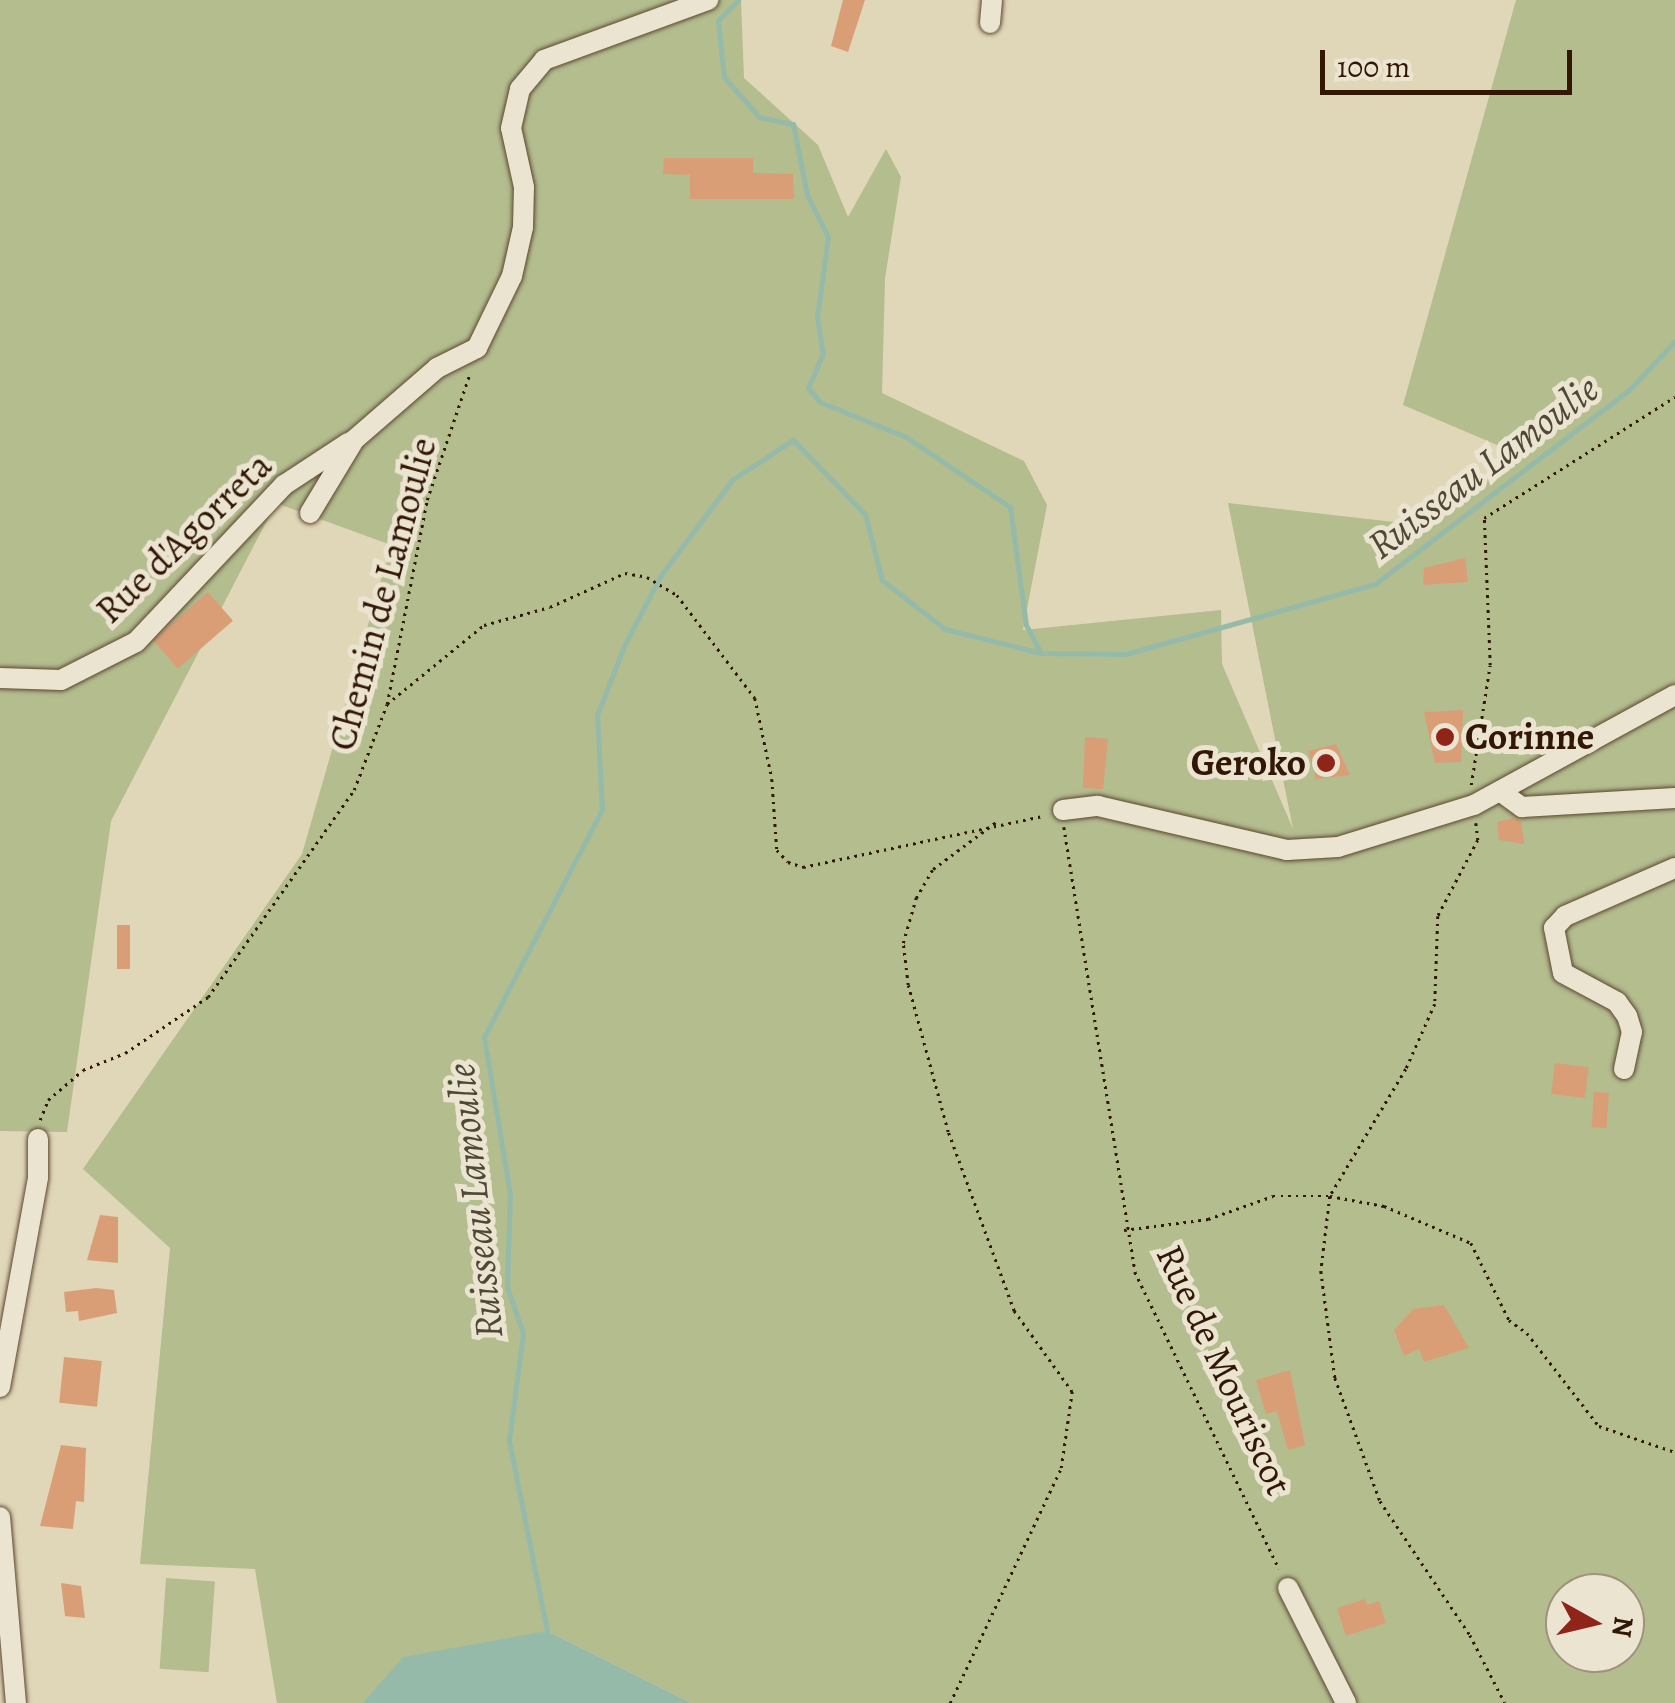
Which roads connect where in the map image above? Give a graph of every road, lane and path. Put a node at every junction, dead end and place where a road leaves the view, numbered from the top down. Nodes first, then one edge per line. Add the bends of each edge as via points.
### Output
1 (708, 0) edge
2 (992, 0) edge
3 (990, 23) dead end
4 (478, 348) junction
5 (1675, 397) edge
6 (354, 440) junction
7 (310, 513) dead end
8 (0, 678) edge
9 (1675, 696) edge
10 (388, 704) junction
11 (1501, 792) junction
12 (1675, 798) edge
13 (1474, 805) junction
14 (1063, 810) junction
15 (997, 821) junction
16 (1675, 868) edge
17 (1624, 1069) dead end
18 (38, 1138) joint
19 (1330, 1196) junction
20 (1124, 1230) junction
21 (0, 1387) edge
22 (1675, 1452) edge
23 (0, 1516) edge
24 (1288, 1588) joint
25 (16, 1703) edge
26 (950, 1703) edge
27 (1346, 1703) edge
28 (1504, 1703) edge

1 - 4 street via 544,60 520,89 511,128 524,187 523,227 512,276
2 - 3 street
4 - 6 street, Rue d'Agorreta via 437,368
4 - 10 path, Chemin de Lamoulie via 426,500
5 - 13 path via 1484,518 1490,664 1471,786
6 - 7 street, Rue d'Agorreta
6 - 8 street, Rue d'Agorreta via 284,485 136,642 61,680
9 - 11 street
10 - 15 path via 484,625 550,607 625,573 646,577 663,586 755,698 778,850 788,862 803,867
10 - 18 path, Chemin de Lamoulie via 354,790 233,969 180,1020 61,1086 40,1118
11 - 12 street via 1522,807
11 - 13 street
13 - 14 street via 1384,837 1312,851 1098,806
13 - 19 path via 1478,840 1438,916 1434,1004 1406,1070
14 - 15 path
14 - 20 path, Rue de Mouriscot
15 - 26 path via 933,869 916,898 903,943 908,985 948,1132 1014,1311 1072,1392 1061,1468
16 - 17 street via 1565,916 1554,928 1562,972 1617,1002 1627,1016 1632,1032
18 - 21 street via 38,1177
19 - 20 path via 1273,1196 1208,1219
19 - 22 path via 1384,1206 1470,1244 1509,1320 1528,1333 1599,1426
19 - 28 path via 1320,1271 1335,1378 1380,1500 1470,1635
20 - 24 path, Rue de Mouriscot via 1135,1272
23 - 25 street
24 - 27 street

